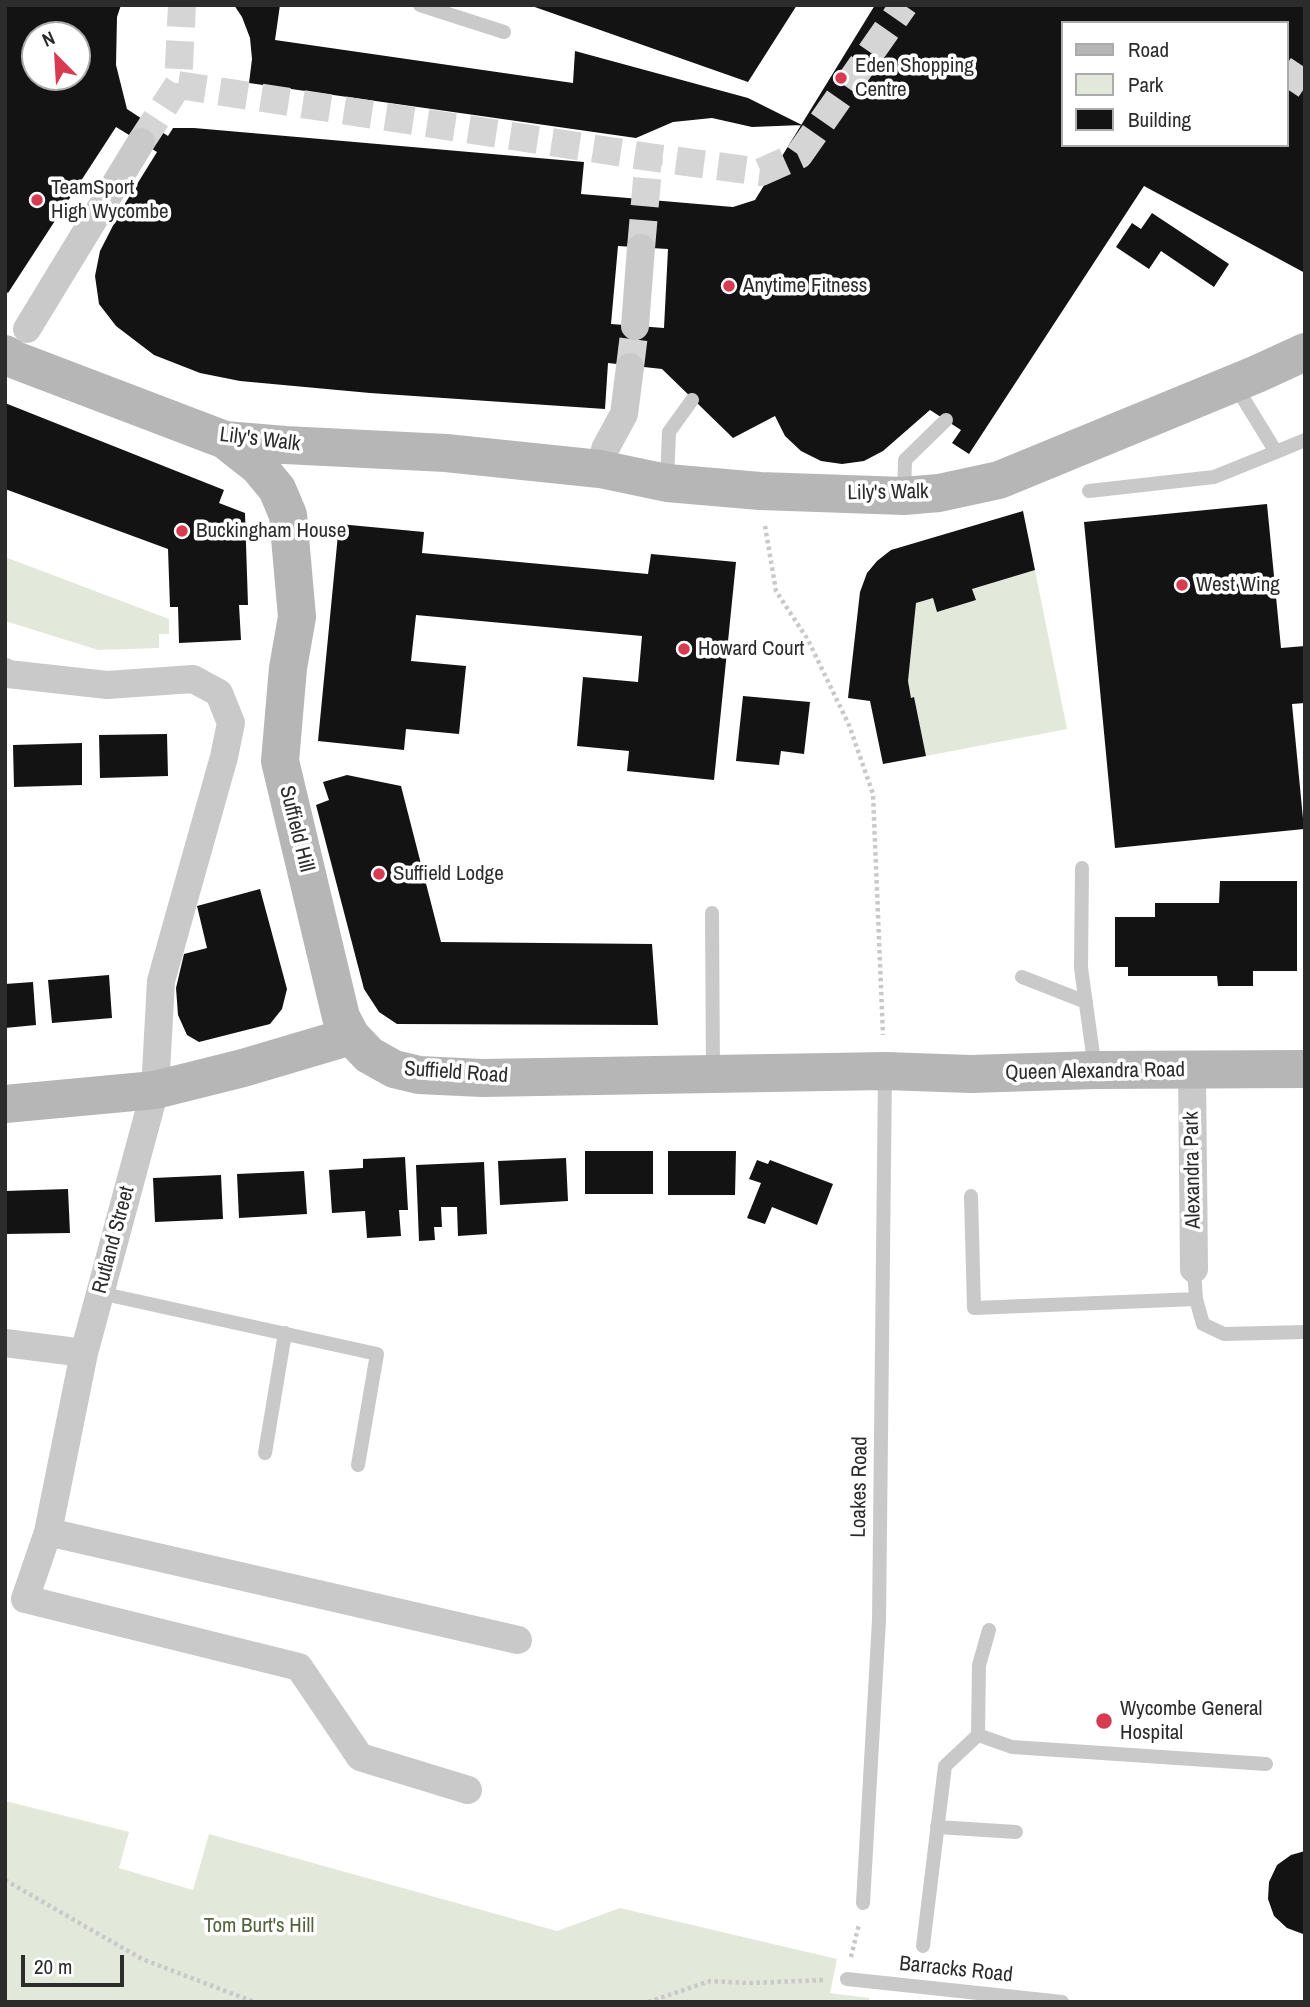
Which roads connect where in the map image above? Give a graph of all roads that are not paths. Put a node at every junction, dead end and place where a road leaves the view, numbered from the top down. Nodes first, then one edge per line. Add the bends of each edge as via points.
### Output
1 (419, 5) edge
2 (504, 32) dead end
3 (141, 142) tunnel mouth
4 (641, 248) tunnel mouth
5 (635, 326) tunnel mouth
6 (16, 342) edge
7 (1305, 352) edge
8 (630, 367) tunnel mouth
9 (5, 376) edge
10 (1234, 384) junction
11 (692, 400) dead end
12 (946, 420) dead end
13 (1305, 440) edge
14 (222, 447) junction
15 (605, 449) dead end
16 (1276, 452) junction
17 (446, 453) junction
18 (667, 482) junction
19 (277, 489) junction
20 (1089, 491) dead end
21 (904, 496) junction
22 (297, 617) junction
23 (5, 672) edge
24 (1083, 868) dead end
25 (712, 914) dead end
26 (1022, 977) dead end
27 (1086, 1002) junction
28 (351, 1035) junction
29 (1305, 1069) edge
30 (1095, 1070) junction
31 (1192, 1070) junction
32 (885, 1071) junction
33 (713, 1074) junction
34 (155, 1090) junction
35 (5, 1104) edge
36 (971, 1196) dead end
37 (1194, 1269) joint
38 (100, 1293) junction
39 (1196, 1298) junction
40 (1305, 1332) edge
41 (285, 1333) junction
42 (5, 1343) edge
43 (84, 1353) junction
44 (265, 1453) dead end
45 (358, 1465) dead end
46 (48, 1532) junction
47 (989, 1630) dead end
48 (518, 1640) dead end
49 (978, 1735) junction
50 (1266, 1764) dead end
51 (468, 1790) dead end
52 (937, 1827) junction
53 (1016, 1832) dead end
54 (863, 1903) road end
55 (923, 1946) dead end
56 (846, 1979) road end
57 (1062, 2002) edge

1 - 2 lane
3 - 6 street
4 - 5 street
6 - 14 street, Lily's Walk via 15,360
7 - 10 street, Lily's Walk
8 - 15 street via 624,414
9 - 14 street, Lily's Walk
10 - 16 lane
10 - 21 street, Lily's Walk via 999,480
11 - 18 lane via 669,432
12 - 21 lane via 905,460
13 - 16 lane
14 - 17 street, Lily's Walk via 285,445
14 - 19 street, Suffield Hill via 258,466
14 - 22 street, Suffield Hill via 262,486 275,521
16 - 20 lane via 1214,477
17 - 18 street, Lily's Walk via 600,469
17 - 19 street, Lily's Walk via 303,464
18 - 21 street, Lily's Walk via 760,491
19 - 22 street, Suffield Hill via 288,515
22 - 28 street, Suffield Hill via 279,761 341,1017
23 - 34 street, Rutland Street via 107,685 193,679 219,693 231,723 161,981
24 - 27 lane via 1081,968
25 - 33 lane
26 - 27 lane
27 - 30 lane
28 - 33 street, Suffield Road via 369,1055 394,1069 419,1075
28 - 34 street
29 - 31 street, Queen Alexandra Road
30 - 31 street, Queen Alexandra Road
30 - 32 street, Queen Alexandra Road
31 - 37 street, Alexandra Park
32 - 33 street, Suffield Road
32 - 54 lane, Loakes Road via 879,1620
34 - 35 street
34 - 38 street, Rutland Street
36 - 39 lane via 974,1308
37 - 39 lane
38 - 41 lane
38 - 43 street, Rutland Street
39 - 40 lane via 1203,1324 1224,1334
41 - 44 lane
41 - 45 lane via 377,1353
42 - 43 street
43 - 46 street, Rutland Street
46 - 48 street
46 - 51 street, Rutland Street via 25,1599 299,1667 360,1757
47 - 49 lane via 979,1665
49 - 50 lane via 1012,1747
49 - 52 lane via 945,1766
52 - 53 lane
52 - 55 lane
56 - 57 lane, Barracks Road

